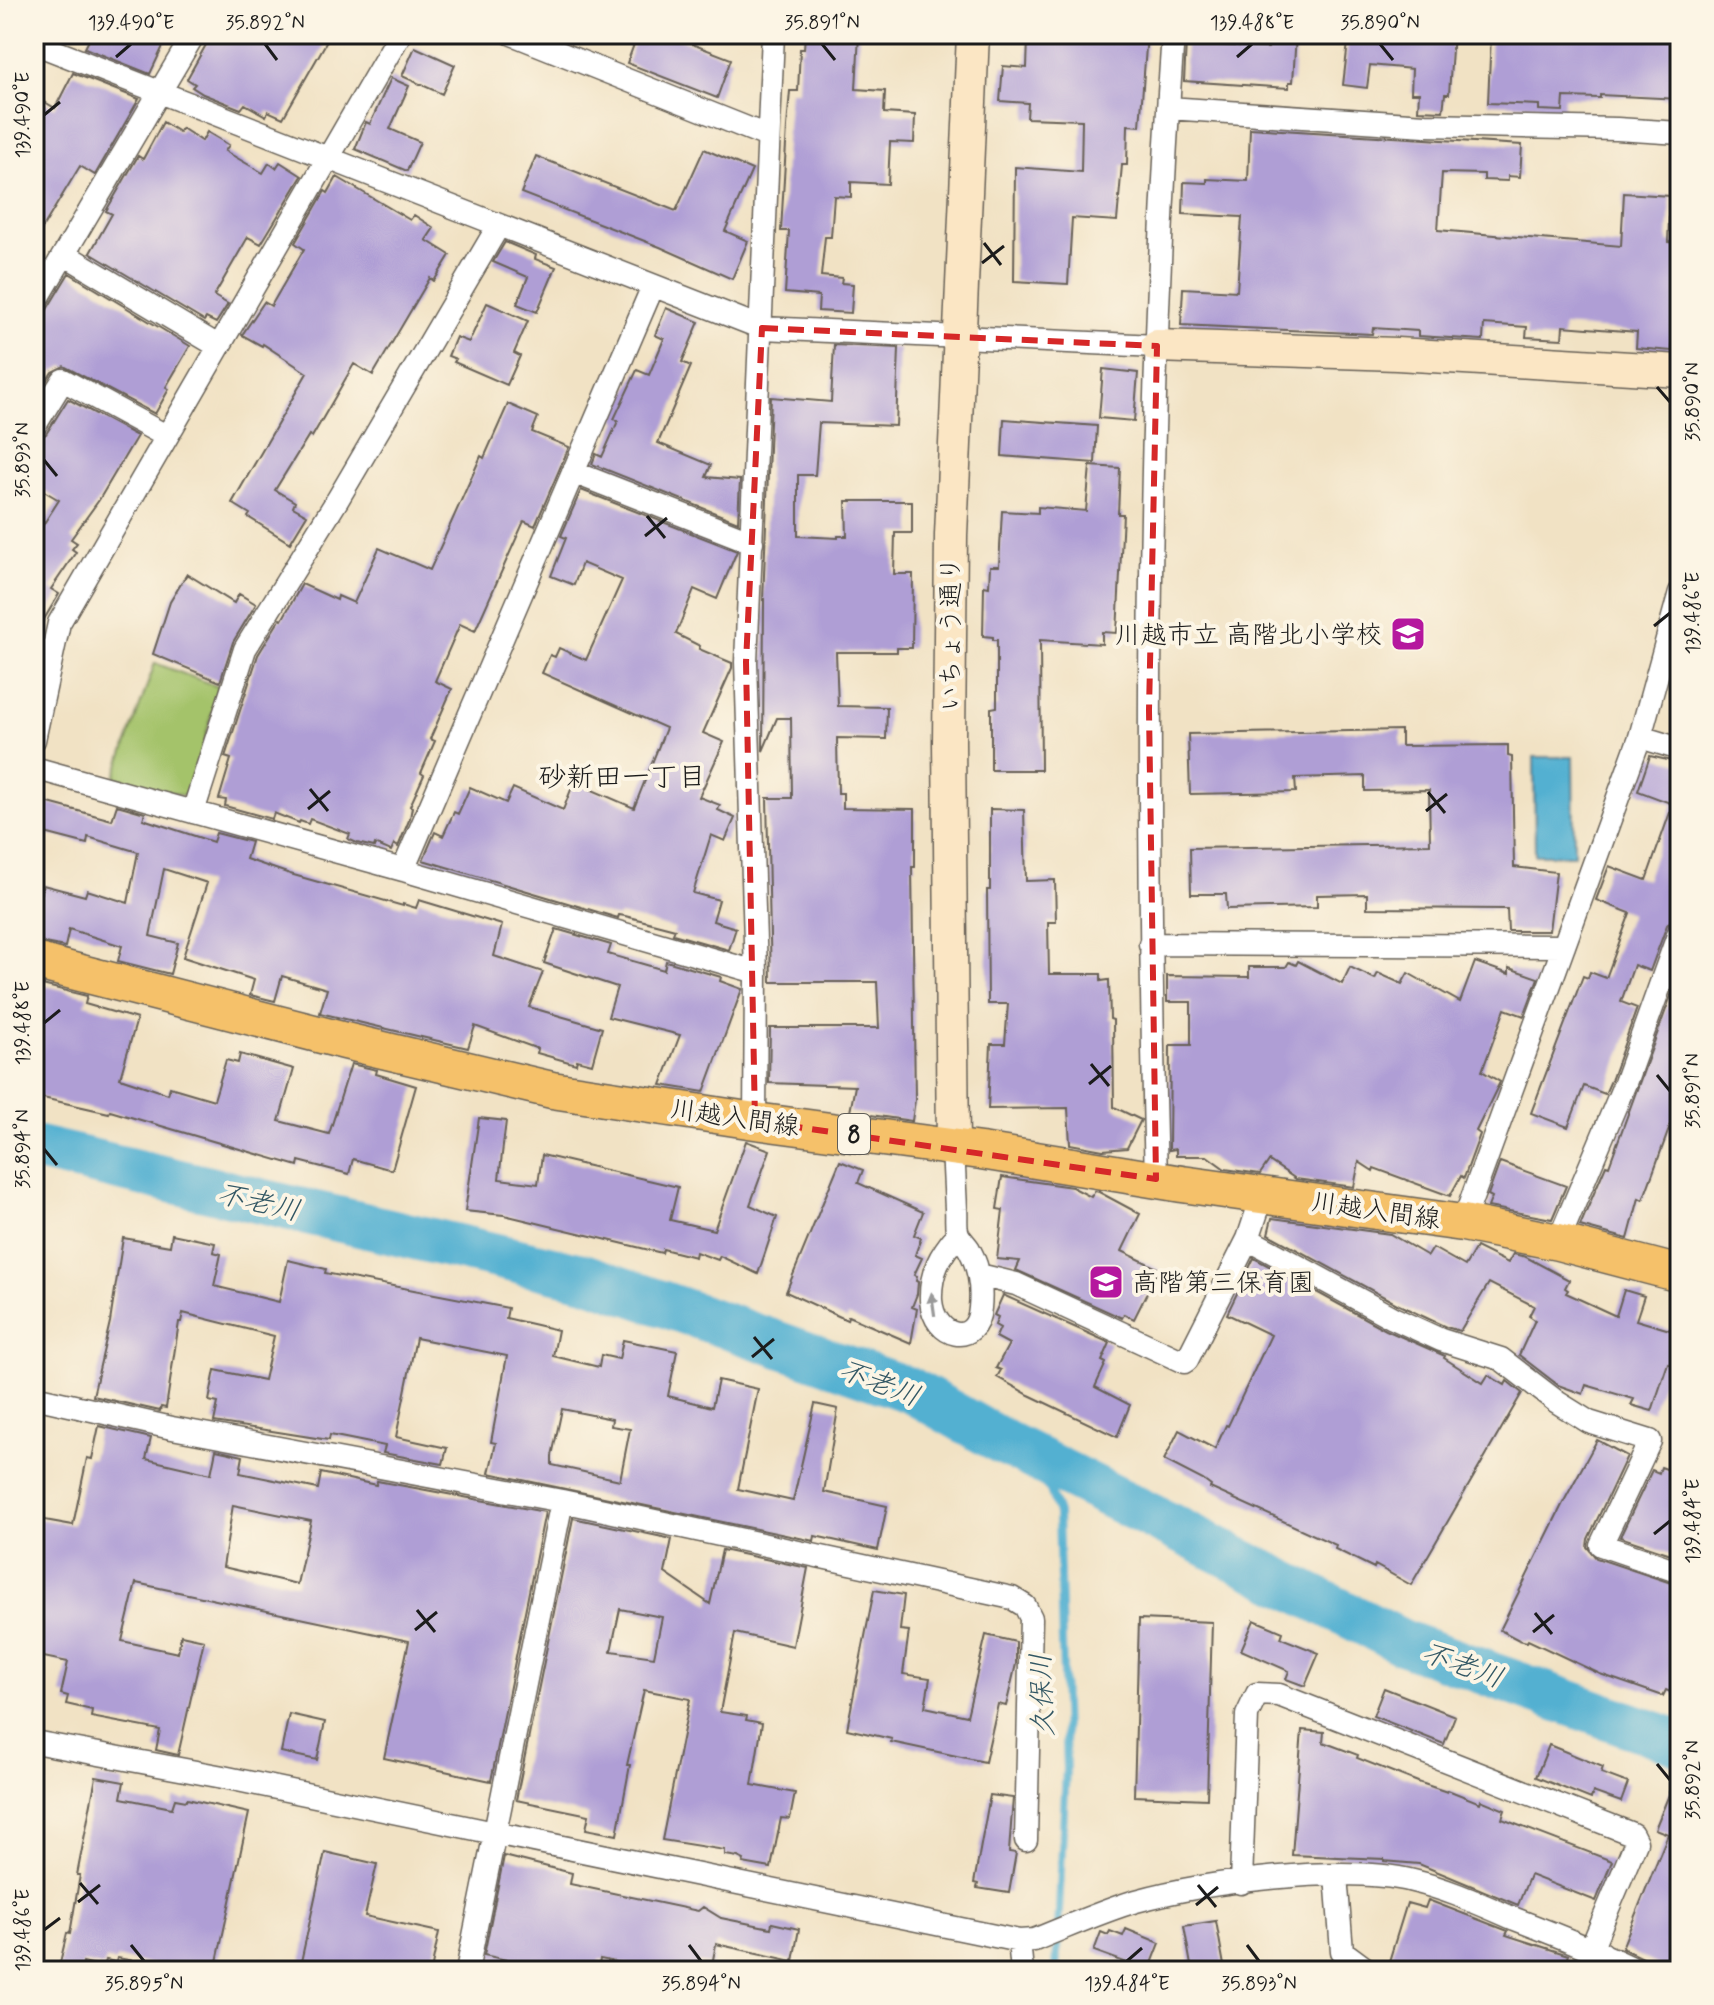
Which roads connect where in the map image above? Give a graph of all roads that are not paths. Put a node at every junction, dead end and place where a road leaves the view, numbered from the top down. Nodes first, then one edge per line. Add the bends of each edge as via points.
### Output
1 (194, 34) edge
2 (400, 34) edge
3 (512, 34) edge
4 (773, 34) edge
5 (973, 34) edge
6 (1173, 34) edge
7 (34, 43) edge
8 (160, 92) junction
9 (1168, 108) junction
10 (1680, 133) edge
11 (767, 136) junction
12 (326, 158) junction
13 (499, 225) junction
14 (64, 254) junction
15 (653, 286) junction
16 (34, 305) edge
17 (762, 328) junction
18 (958, 337) junction
19 (218, 346) junction
20 (1157, 346) junction
21 (1680, 371) edge
22 (34, 427) edge
23 (166, 436) junction
24 (573, 472) junction
25 (752, 542) junction
26 (1680, 592) edge
27 (1640, 737) junction
28 (34, 740) edge
29 (1680, 749) edge
30 (34, 768) edge
31 (193, 812) junction
32 (403, 870) junction
33 (1680, 930) edge
34 (1150, 944) junction
35 (1564, 946) junction
36 (34, 961) edge
37 (756, 972) junction
38 (755, 1121) junction
39 (953, 1148) junction
40 (1156, 1179) junction
41 (1263, 1194) junction
42 (1463, 1223) junction
43 (958, 1234) junction
44 (1248, 1239) junction
45 (1558, 1242) junction
46 (1680, 1274) edge
47 (979, 1275) junction
48 (34, 1397) edge
49 (562, 1501) junction
50 (1680, 1572) edge
51 (34, 1742) edge
52 (495, 1835) junction
53 (1026, 1840) dead end
54 (1336, 1875) junction
55 (1241, 1883) junction
56 (1026, 1940) junction
57 (1597, 1951) junction
58 (467, 1971) edge
59 (1022, 1971) edge
60 (1369, 1971) edge
61 (1577, 1971) edge
62 (1638, 1971) edge

1 - 8 street
2 - 12 street
3 - 11 street
4 - 11 street
5 - 18 street, いちょう通り
6 - 9 street
7 - 8 street
8 - 12 street
8 - 14 street
9 - 10 street via 1425,125
9 - 20 street
11 - 17 street
12 - 13 street
12 - 19 street
13 - 15 street
13 - 31 street via 245,649
14 - 16 street
14 - 19 street
15 - 17 street
15 - 24 street
17 - 18 street
17 - 25 street
18 - 20 street
18 - 39 street, いちょう通り via 949,710
19 - 23 street
20 - 21 street
20 - 34 street
22 - 23 street via 63,380
23 - 28 street via 59,623
24 - 25 street
24 - 32 street
25 - 37 street via 746,662
26 - 27 street
27 - 29 street
27 - 35 street
30 - 31 street
31 - 32 street
32 - 37 street
33 - 45 street via 1625,1083
34 - 35 street
34 - 40 street
35 - 42 street
36 - 38 main road, 川越入間線 / 8 via 552,1090
37 - 38 street
38 - 39 main road, 川越入間線 / 8
39 - 40 main road, 川越入間線 / 8
39 - 43 street, いちょう通り
40 - 41 main road, 川越入間線 / 8
41 - 42 main road, 川越入間線 / 8
41 - 44 street
42 - 45 main road, 川越入間線 / 8
43 - 47 street, いちょう通り
47 -> 43 street, いちょう通り via 980,1311 972,1329 955,1334 942,1329 932,1307 932,1272
44 - 47 street via 1184,1362 1016,1284
44 - 50 street via 1393,1318 1501,1359 1589,1422 1650,1441 1601,1545
45 - 46 main road, 川越入間線 / 8
48 - 49 street
49 - 52 street
49 - 53 street via 1012,1598 1025,1606 1031,1618
51 - 52 street
52 - 56 street
52 - 58 street
54 - 55 street
54 - 57 street via 1412,1881
54 - 60 street via 1342,1951
55 - 56 street via 1134,1902
55 - 57 street via 1247,1715 1257,1694 1279,1695 1632,1834 1636,1842
56 - 59 street
57 - 61 street
57 - 62 street

